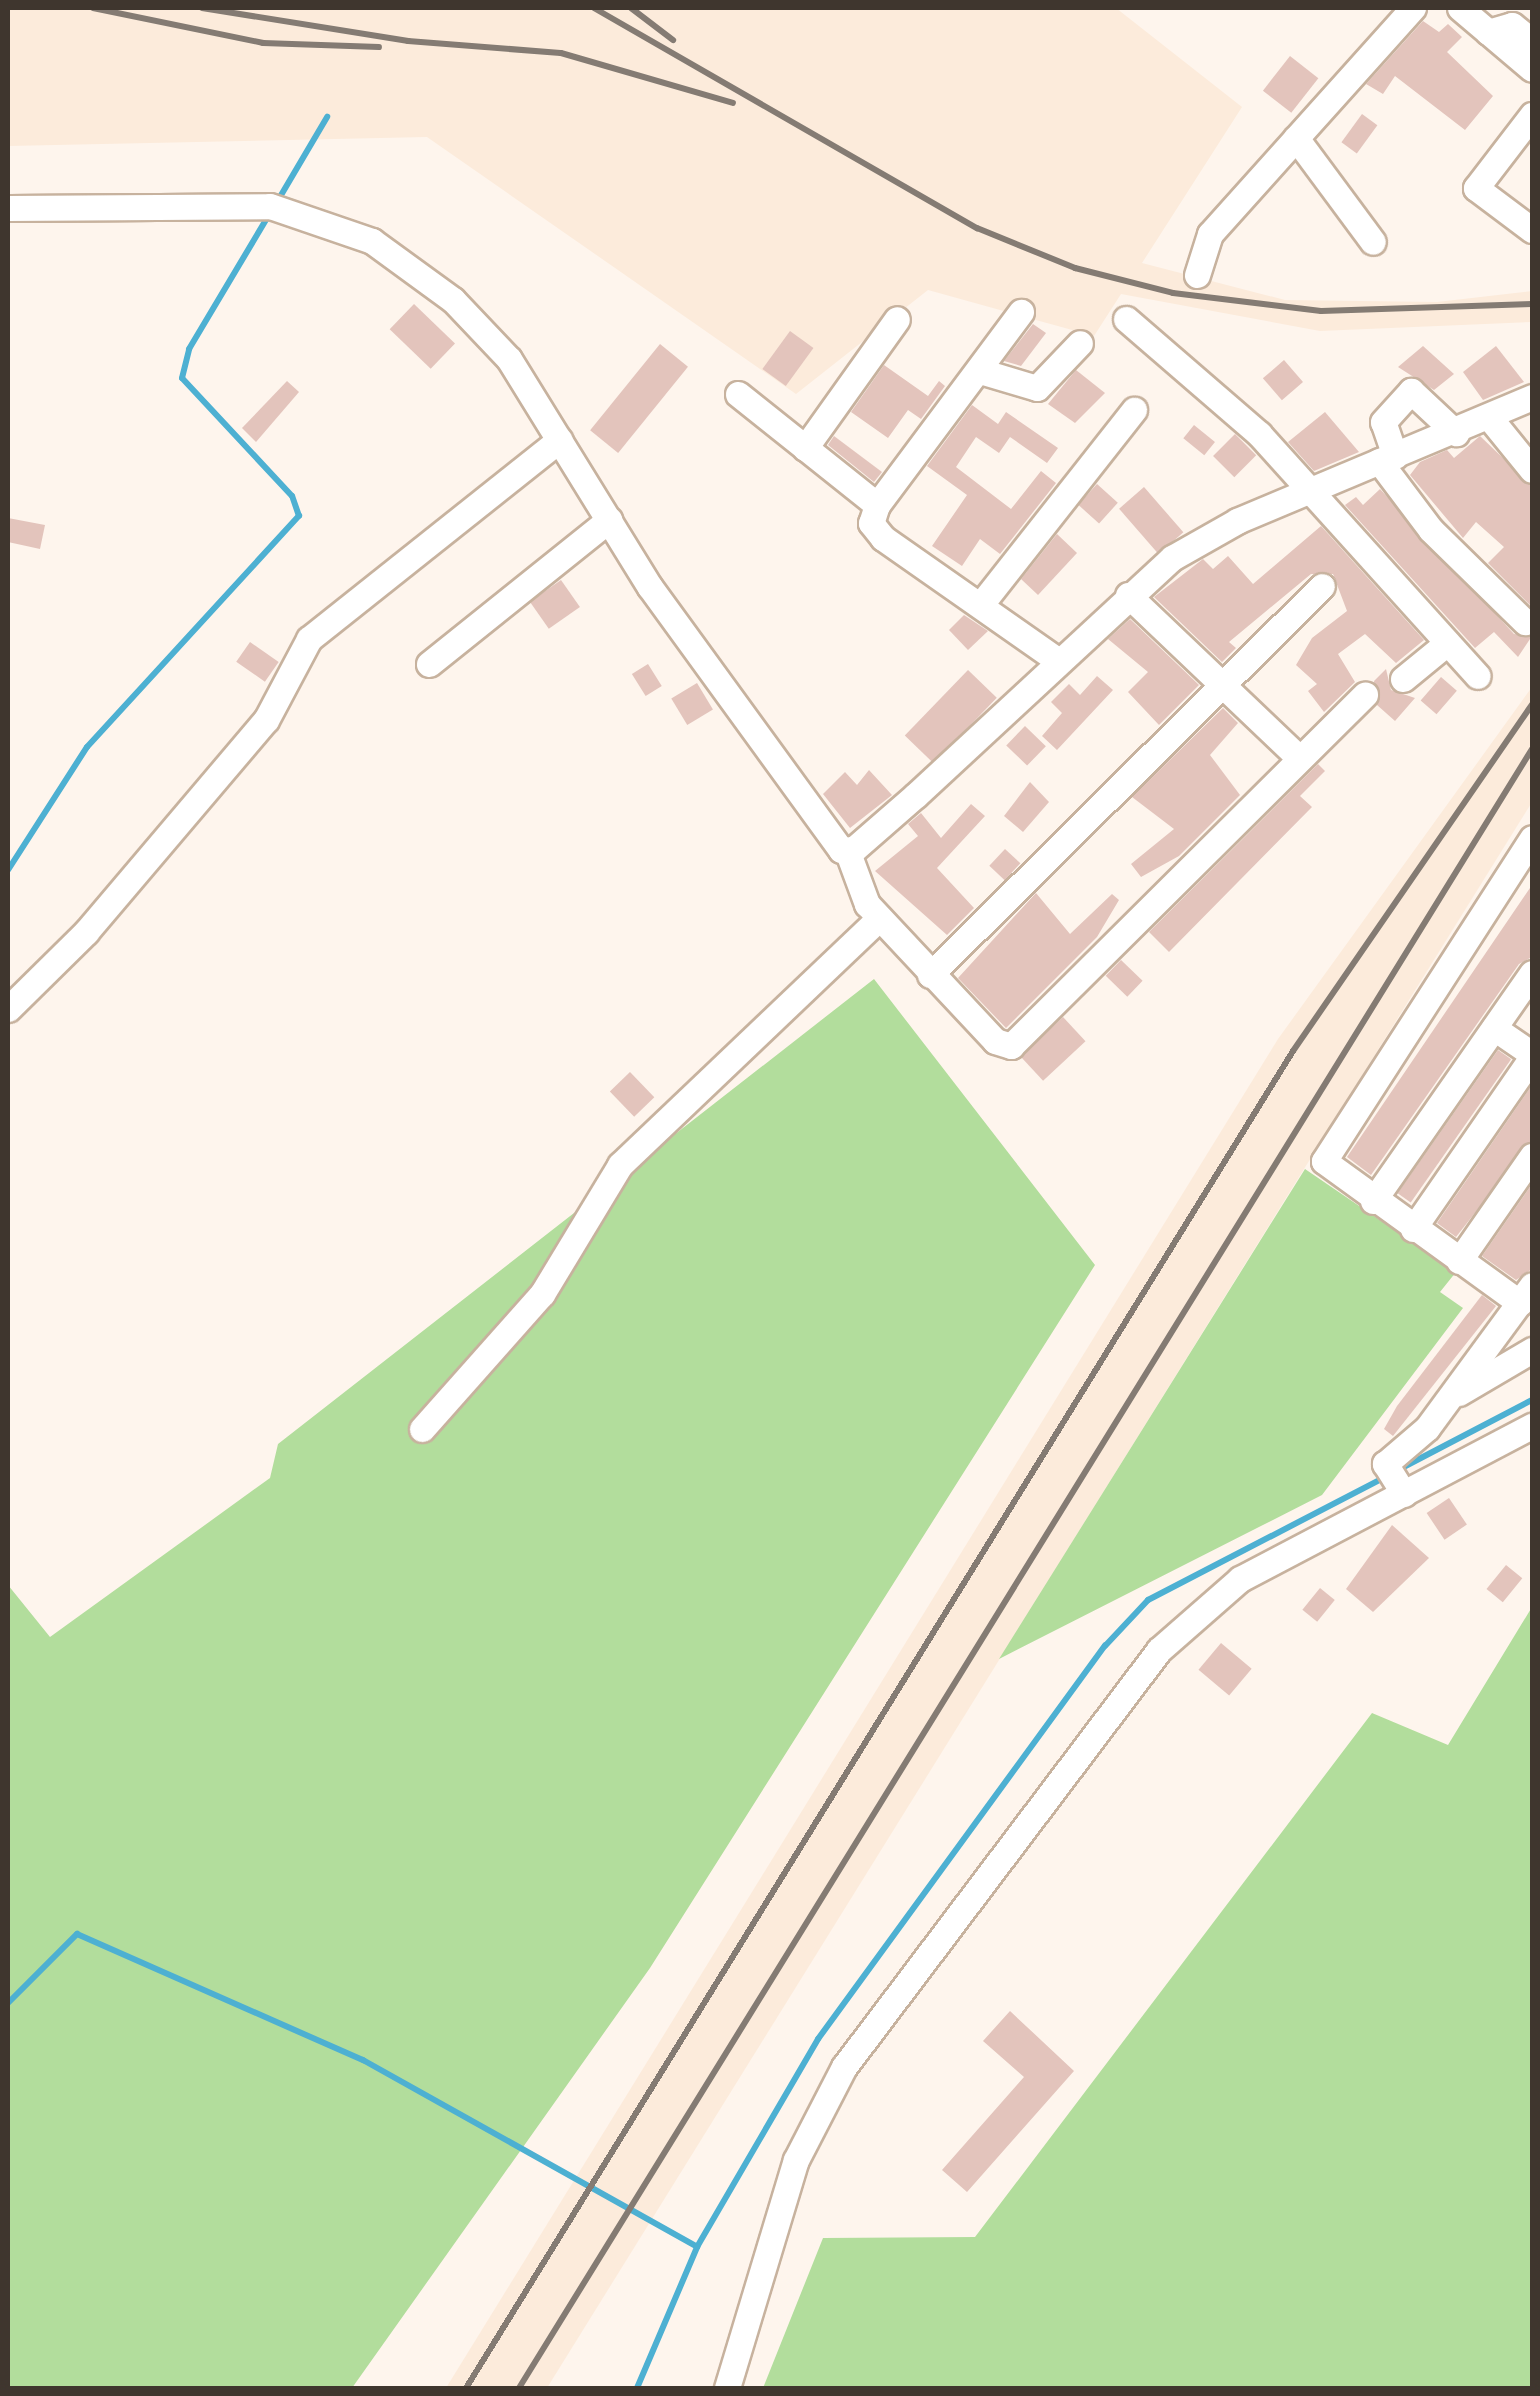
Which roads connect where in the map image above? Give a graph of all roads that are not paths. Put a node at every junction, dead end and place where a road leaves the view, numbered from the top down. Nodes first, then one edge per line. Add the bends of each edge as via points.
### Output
1 (1413, 8) edge
2 (1460, 8) edge
3 (1500, 21) edge
4 (1532, 41) edge
5 (1532, 69) edge
6 (1532, 115) edge
7 (1296, 138) junction
8 (8, 208) edge
9 (1532, 230) edge
10 (1373, 242) dead end
11 (1197, 274) dead end
12 (1021, 312) dead end
13 (897, 319) dead end
14 (1126, 320) dead end
15 (1080, 343) dead end
16 (980, 370) junction
17 (738, 394) dead end
18 (1532, 397) edge
19 (1134, 410) dead end
20 (1490, 417) junction
21 (1456, 433) junction
22 (559, 440) junction
23 (805, 448) junction
24 (1387, 458) junction
25 (1532, 470) edge
26 (1306, 494) junction
27 (877, 505) junction
28 (609, 520) junction
29 (1322, 586) dead end
30 (1128, 595) junction
31 (982, 602) junction
32 (1524, 622) dead end
33 (1447, 643) junction
34 (1056, 659) junction
35 (429, 664) dead end
36 (1478, 676) dead end
37 (1224, 677) junction
38 (1403, 679) dead end
39 (1365, 694) dead end
40 (1296, 755) junction
41 (1532, 838) edge
42 (848, 850) junction
43 (880, 918) junction
44 (1532, 973) edge
45 (930, 974) junction
46 (8, 1009) edge
47 (1494, 1028) junction
48 (1532, 1056) edge
49 (1532, 1156) edge
50 (1373, 1201) junction
51 (1412, 1228) junction
52 (1459, 1261) junction
53 (1526, 1294) edge
54 (1532, 1350) edge
55 (1450, 1398) junction
56 (1532, 1426) edge
57 (422, 1429) dead end
58 (1404, 1494) junction
59 (727, 2388) edge

1 - 7 street
2 - 3 street
3 - 4 street
3 - 5 street
6 - 9 street via 1476,188
7 - 10 street
7 - 11 street via 1210,234
8 - 22 street via 277,208 372,241 453,300 509,358
12 - 16 street
13 - 23 street
14 - 26 street via 1218,393
15 - 16 street via 1037,388
16 - 27 street
17 - 23 street
18 - 20 street
19 - 31 street
20 - 21 street
20 - 25 street
21 - 24 street
21 - 24 street via 1411,391 1384,422
22 - 28 street
22 - 46 street via 310,640 274,710 86,932
23 - 27 street
24 - 26 street
24 - 32 street via 1431,530
26 - 30 street via 1172,558
26 - 33 street
27 - 31 street via 876,531
28 - 35 street
28 - 42 street via 833,846
29 - 37 street
30 - 34 street
30 - 37 street
31 - 34 street
33 - 36 street
33 - 38 street
34 - 42 street
37 - 40 street
37 - 45 street
39 - 40 street
40 - 45 street via 1018,1042 995,1040
41 - 50 street via 1325,1154 1335,1176
42 - 43 street via 852,877
43 - 45 street
43 - 57 street via 620,1165 542,1294
44 - 47 street
47 - 48 street
47 - 50 street
48 - 51 street
49 - 52 street
50 - 51 street
51 - 52 street
52 - 53 street
53 - 55 street
54 - 55 street
55 - 58 street via 1387,1468
56 - 58 street
58 - 59 street via 1240,1579 1159,1650 939,1938 844,2067 796,2160

